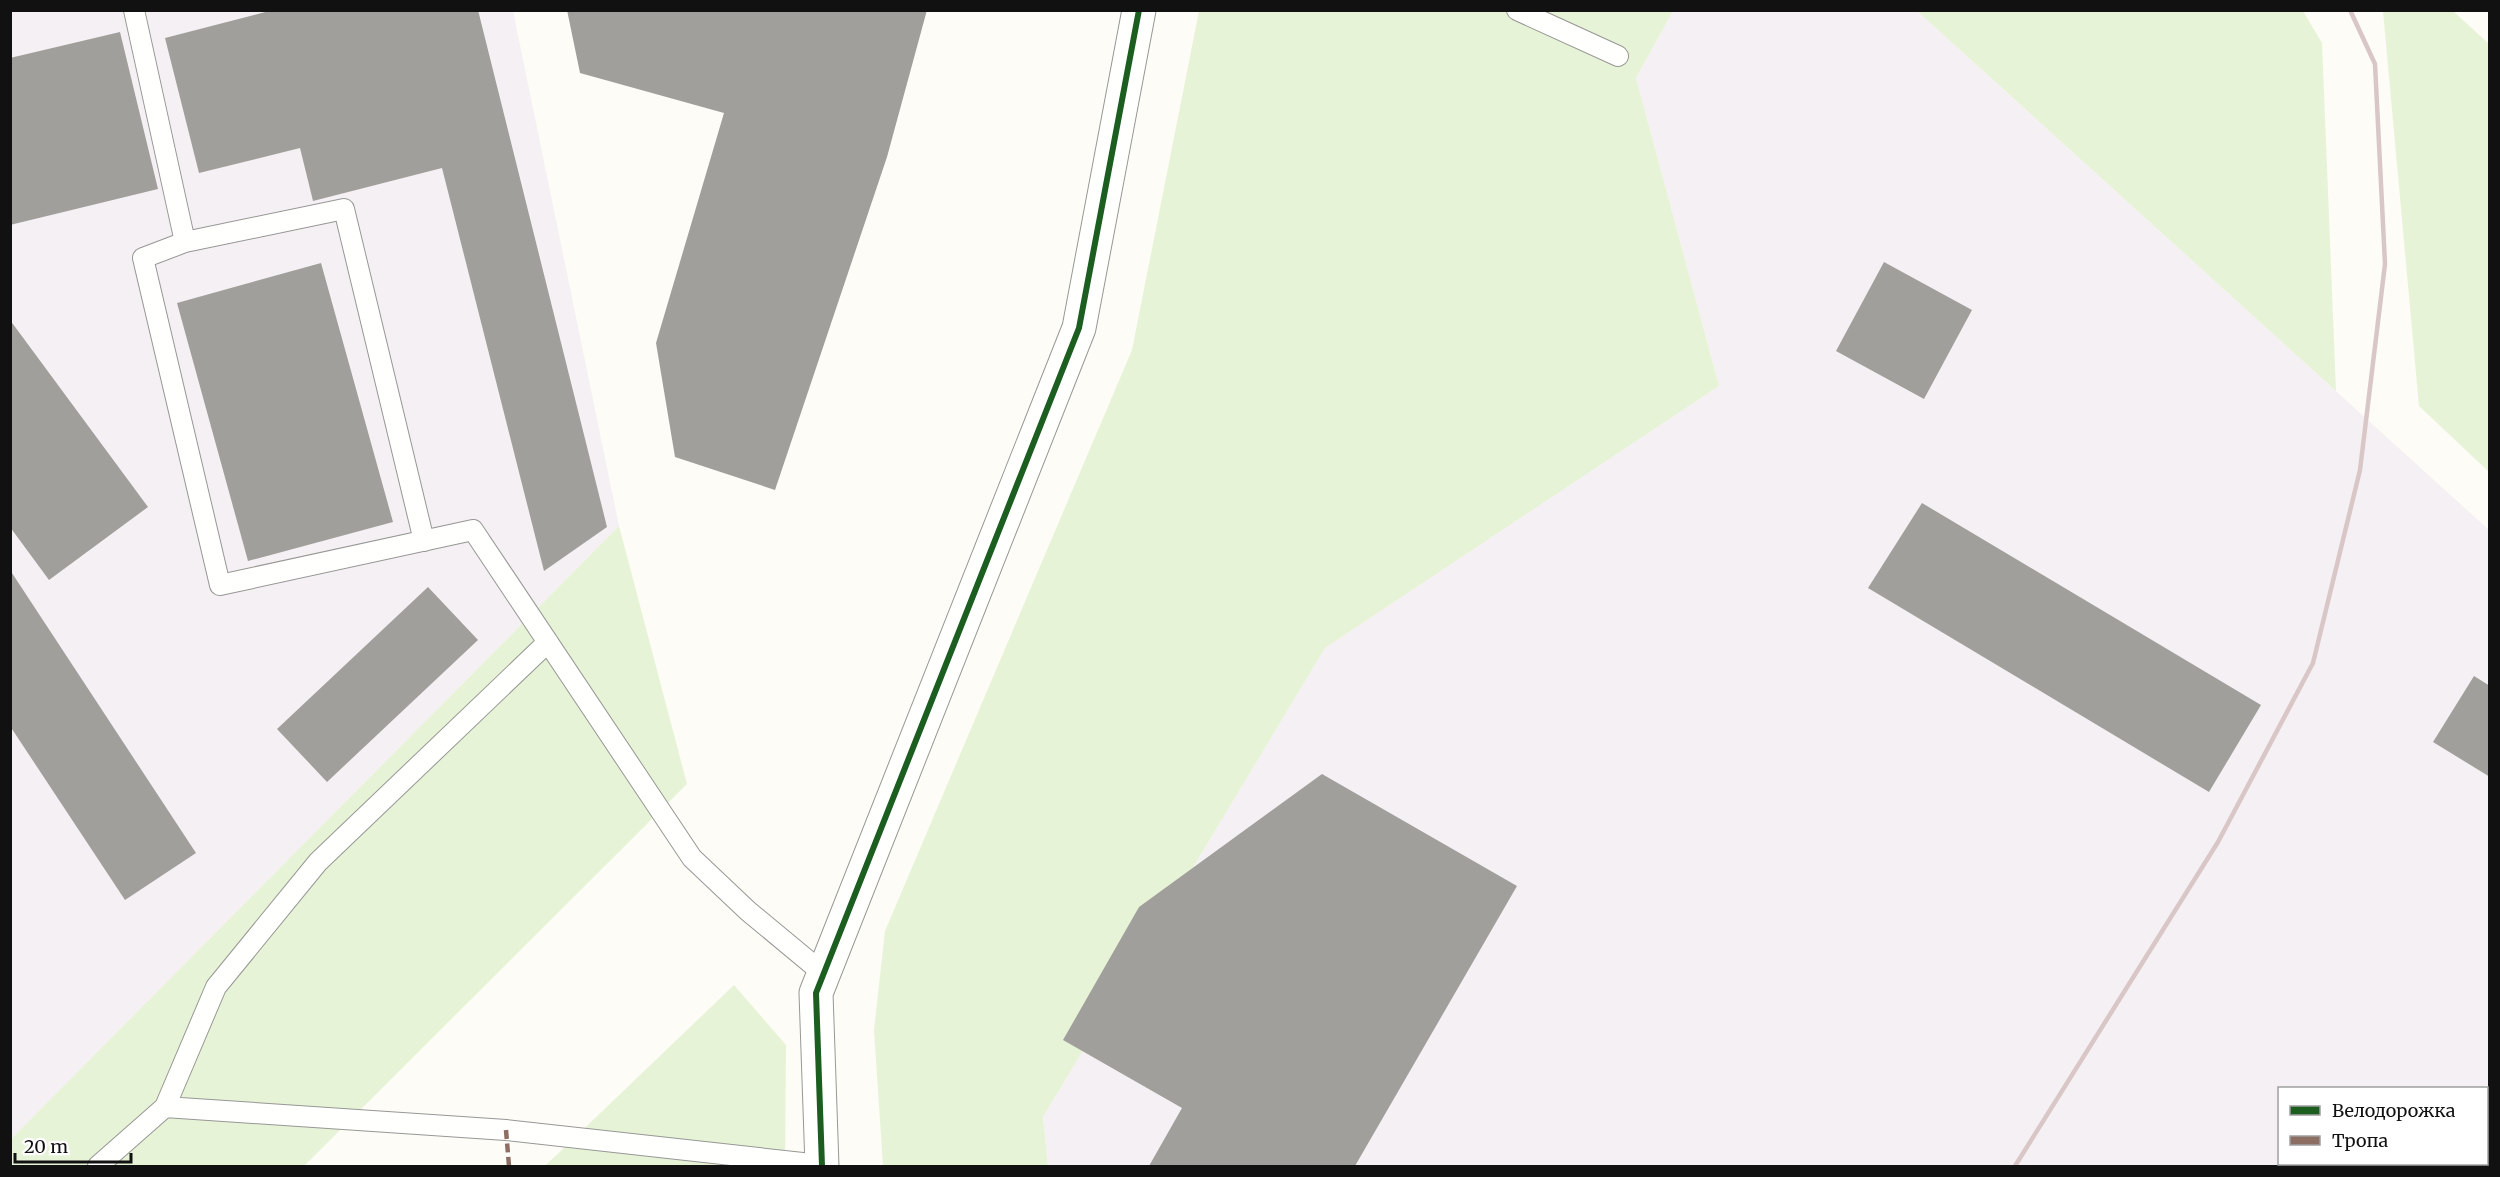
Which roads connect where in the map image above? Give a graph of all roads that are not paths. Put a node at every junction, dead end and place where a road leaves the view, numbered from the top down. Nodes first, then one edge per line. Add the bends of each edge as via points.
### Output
1 (134, 10) edge
2 (1139, 10) edge
3 (1517, 10) edge
4 (1618, 56) dead end
5 (185, 242) junction
6 (424, 541) junction
7 (548, 642) junction
8 (824, 974) junction
9 (165, 1107) junction
10 (821, 1166) edge
11 (98, 1167) edge

1 - 5 lane
2 - 8 street via 1079,328
3 - 4 lane
5 - 6 lane via 344,209
5 - 6 lane via 143,258 220,585
6 - 7 lane via 472,530
7 - 8 lane via 692,858
7 - 9 lane via 318,862 216,987
8 - 10 street via 816,993
9 - 10 lane via 506,1130
9 - 11 lane

